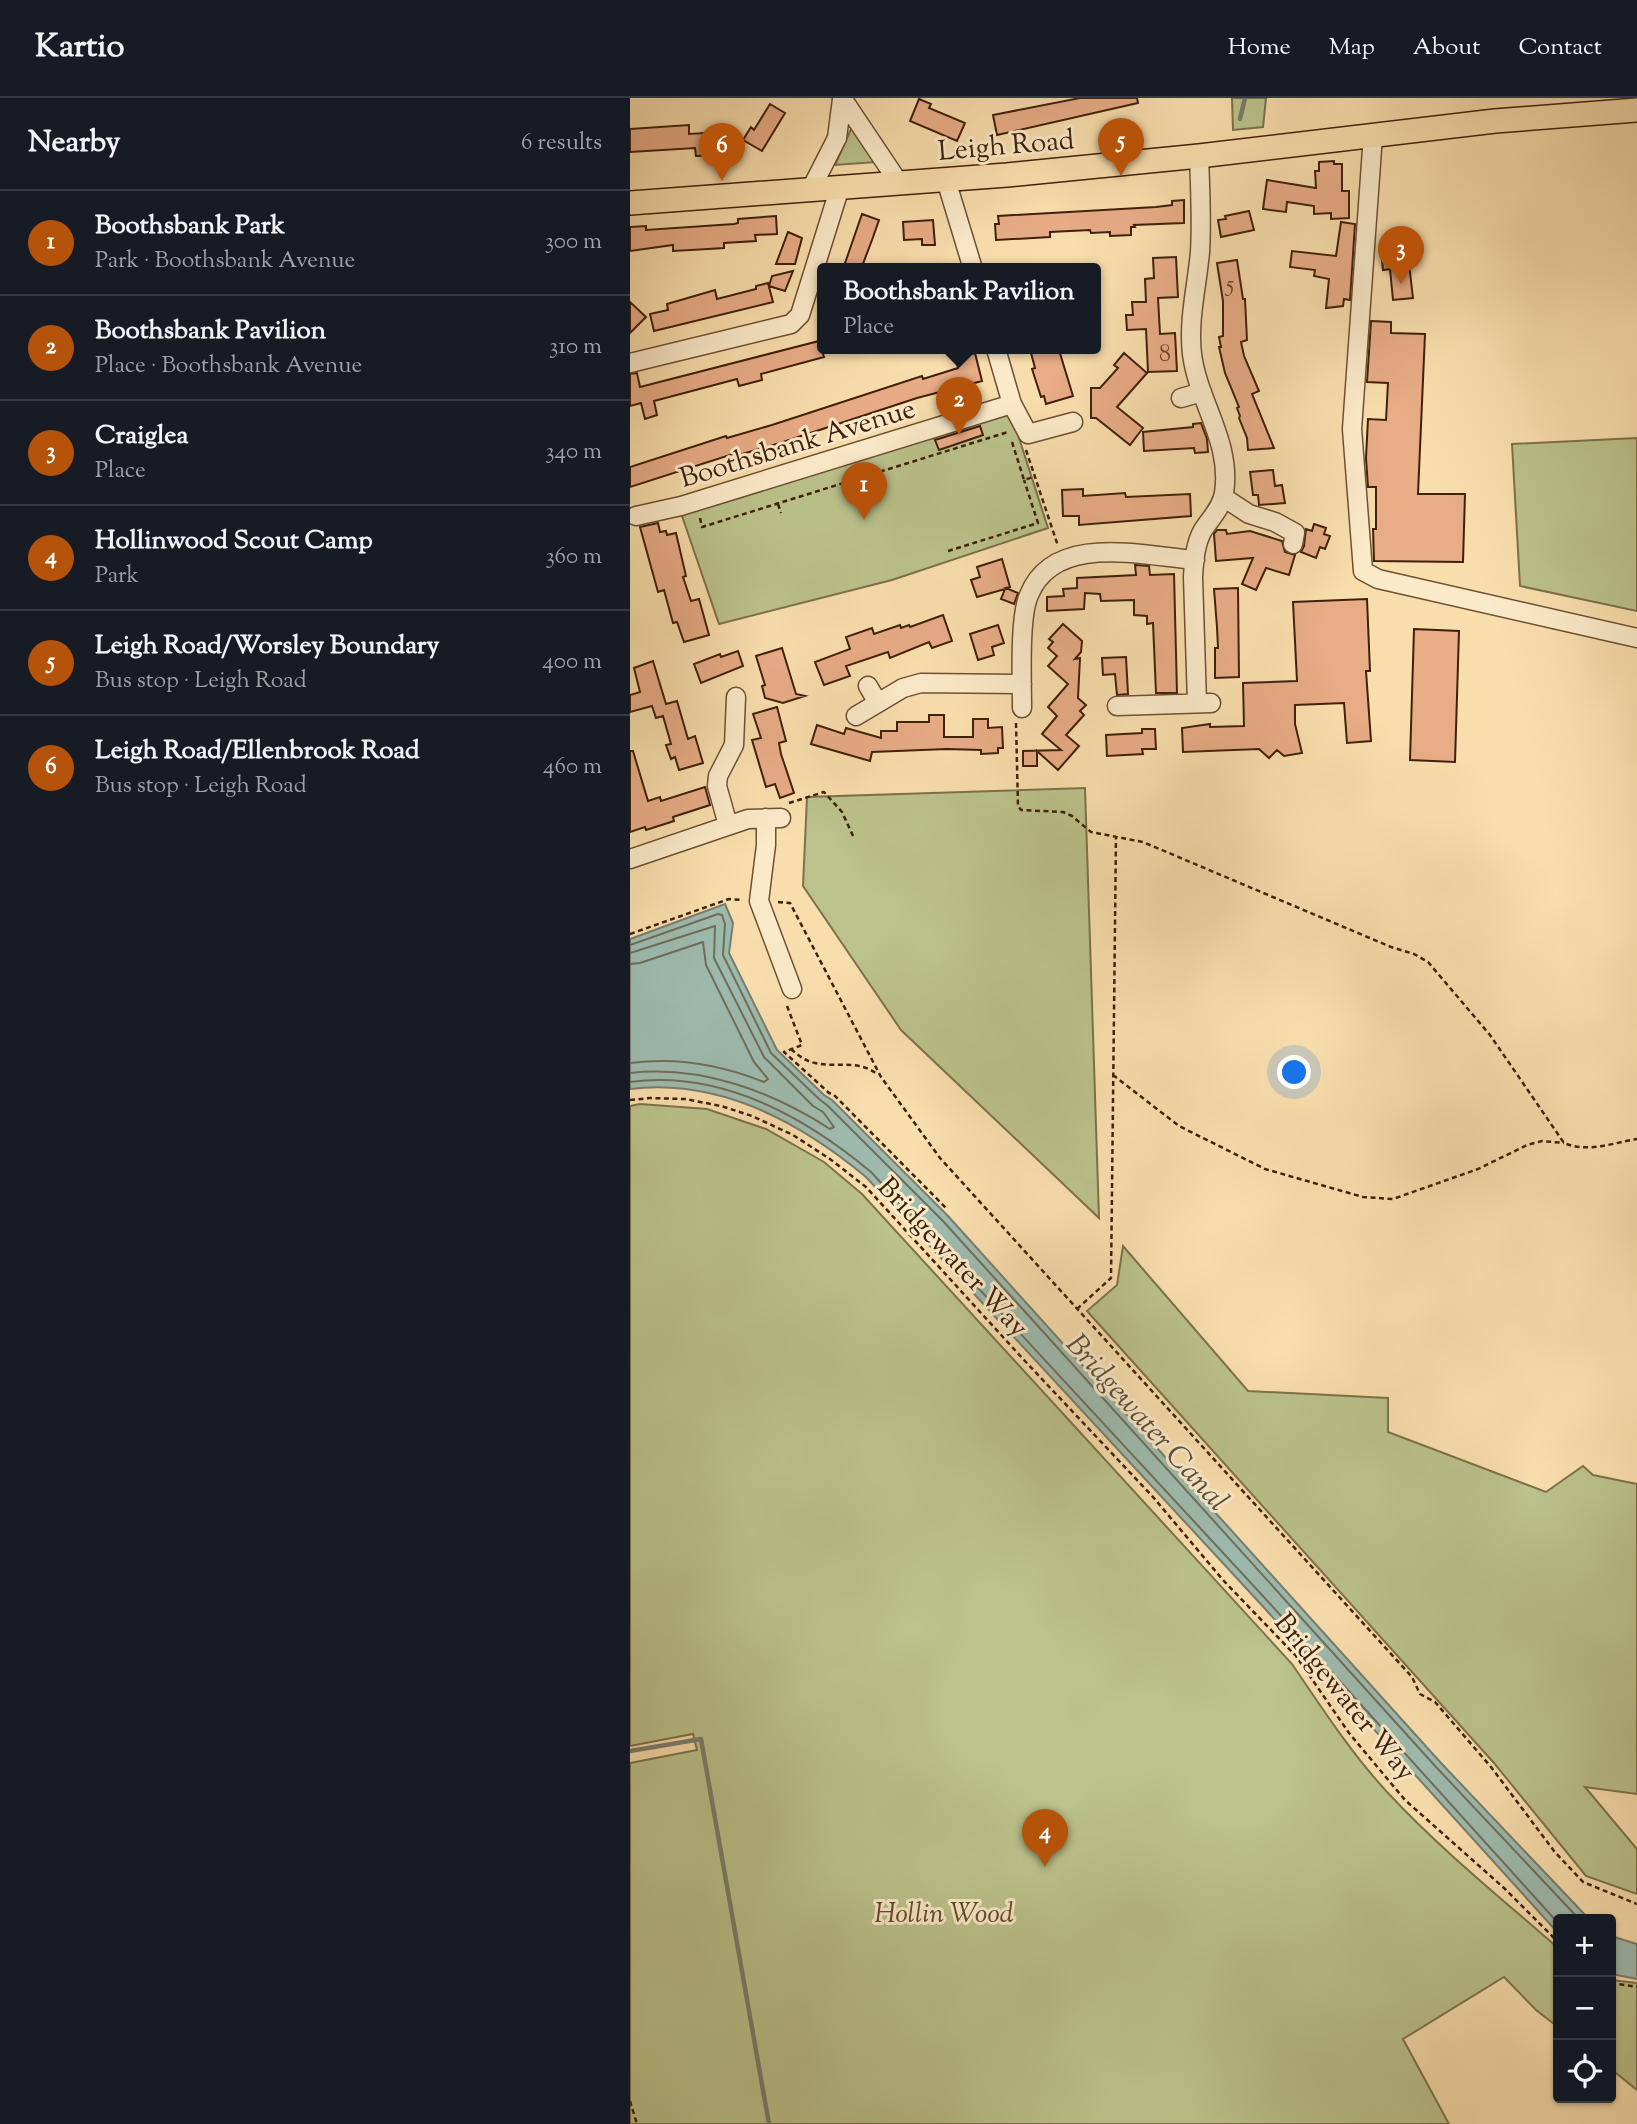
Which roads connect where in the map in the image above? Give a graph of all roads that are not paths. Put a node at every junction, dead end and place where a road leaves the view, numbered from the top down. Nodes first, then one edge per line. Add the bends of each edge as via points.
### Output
1 (842, 98) edge
2 (1637, 110) edge
3 (1373, 135) junction
4 (1199, 156) junction
5 (946, 180) junction
6 (898, 183) junction
7 (840, 187) junction
8 (811, 189) junction
9 (630, 203) edge
10 (970, 263) edge
11 (997, 354) edge
12 (630, 363) edge
13 (1202, 392) junction
14 (1181, 398) dead end
15 (1012, 404) junction
16 (1073, 422) dead end
17 (1223, 497) junction
18 (636, 516) dead end
19 (1293, 544) dead end
20 (1195, 560) junction
21 (1637, 638) edge
22 (1022, 684) junction
23 (868, 686) dead end
24 (736, 697) dead end
25 (878, 703) junction
26 (1116, 706) dead end
27 (1022, 708) road end
28 (856, 716) dead end
29 (728, 825) junction
30 (630, 859) edge
31 (792, 989) road end

1 - 6 street
1 - 8 street via 837,138
2 - 3 main road, Leigh Road
3 - 4 main road, Leigh Road
3 - 21 street via 1352,429 1363,571 1378,579
4 - 5 main road, Leigh Road
4 - 13 street via 1201,235 1191,332
5 - 6 main road, Leigh Road
5 - 10 street
6 - 7 main road, Leigh Road
7 - 8 main road, Leigh Road
7 - 12 street via 796,321
8 - 9 main road, Leigh Road
11 - 15 street
13 - 14 street
13 - 17 street via 1221,440
15 - 16 street via 1028,434
15 - 18 street, Boothsbank Avenue
17 - 19 street via 1249,514 1295,533
17 - 20 street via 1198,541
20 - 22 street via 1097,552 1062,560 1047,569 1028,596
20 - 26 street via 1204,703
22 - 25 street via 921,683
22 - 27 street
23 - 25 street
24 - 29 street via 729,720 734,745 720,767 717,786
25 - 28 street
29 - 30 street
29 - 31 street via 774,818 759,901

